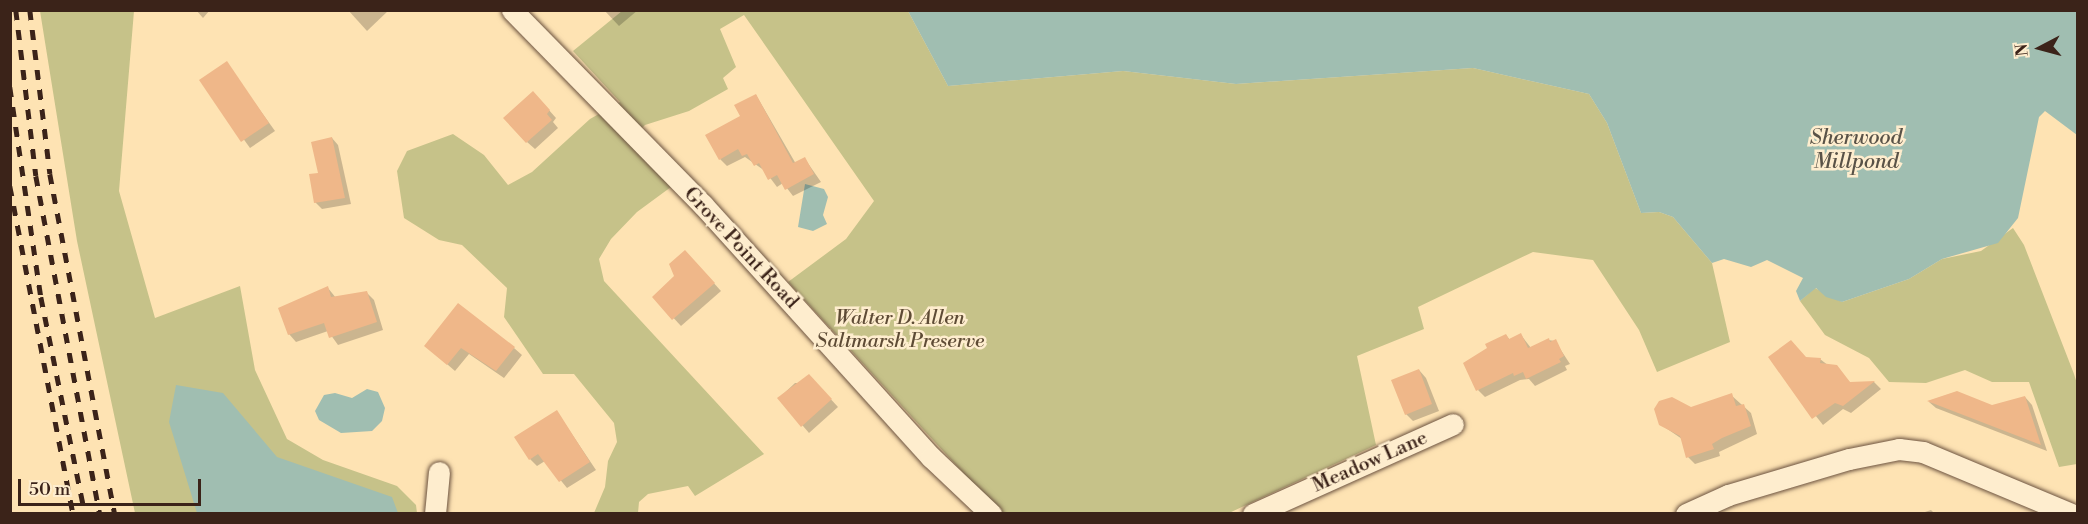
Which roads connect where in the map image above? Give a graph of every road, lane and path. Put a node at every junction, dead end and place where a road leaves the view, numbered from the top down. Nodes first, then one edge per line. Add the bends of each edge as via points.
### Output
1 (512, 10) edge
2 (1453, 424) dead end
3 (439, 472) dead end
4 (435, 513) edge
5 (991, 513) edge
6 (1253, 513) edge
7 (1686, 513) edge
8 (2071, 513) edge

1 - 5 street, Grove Point Road via 703,205 931,458
2 - 6 street, Meadow Lane
3 - 4 street
7 - 8 street via 1728,495 1849,459 1899,449 1923,452

